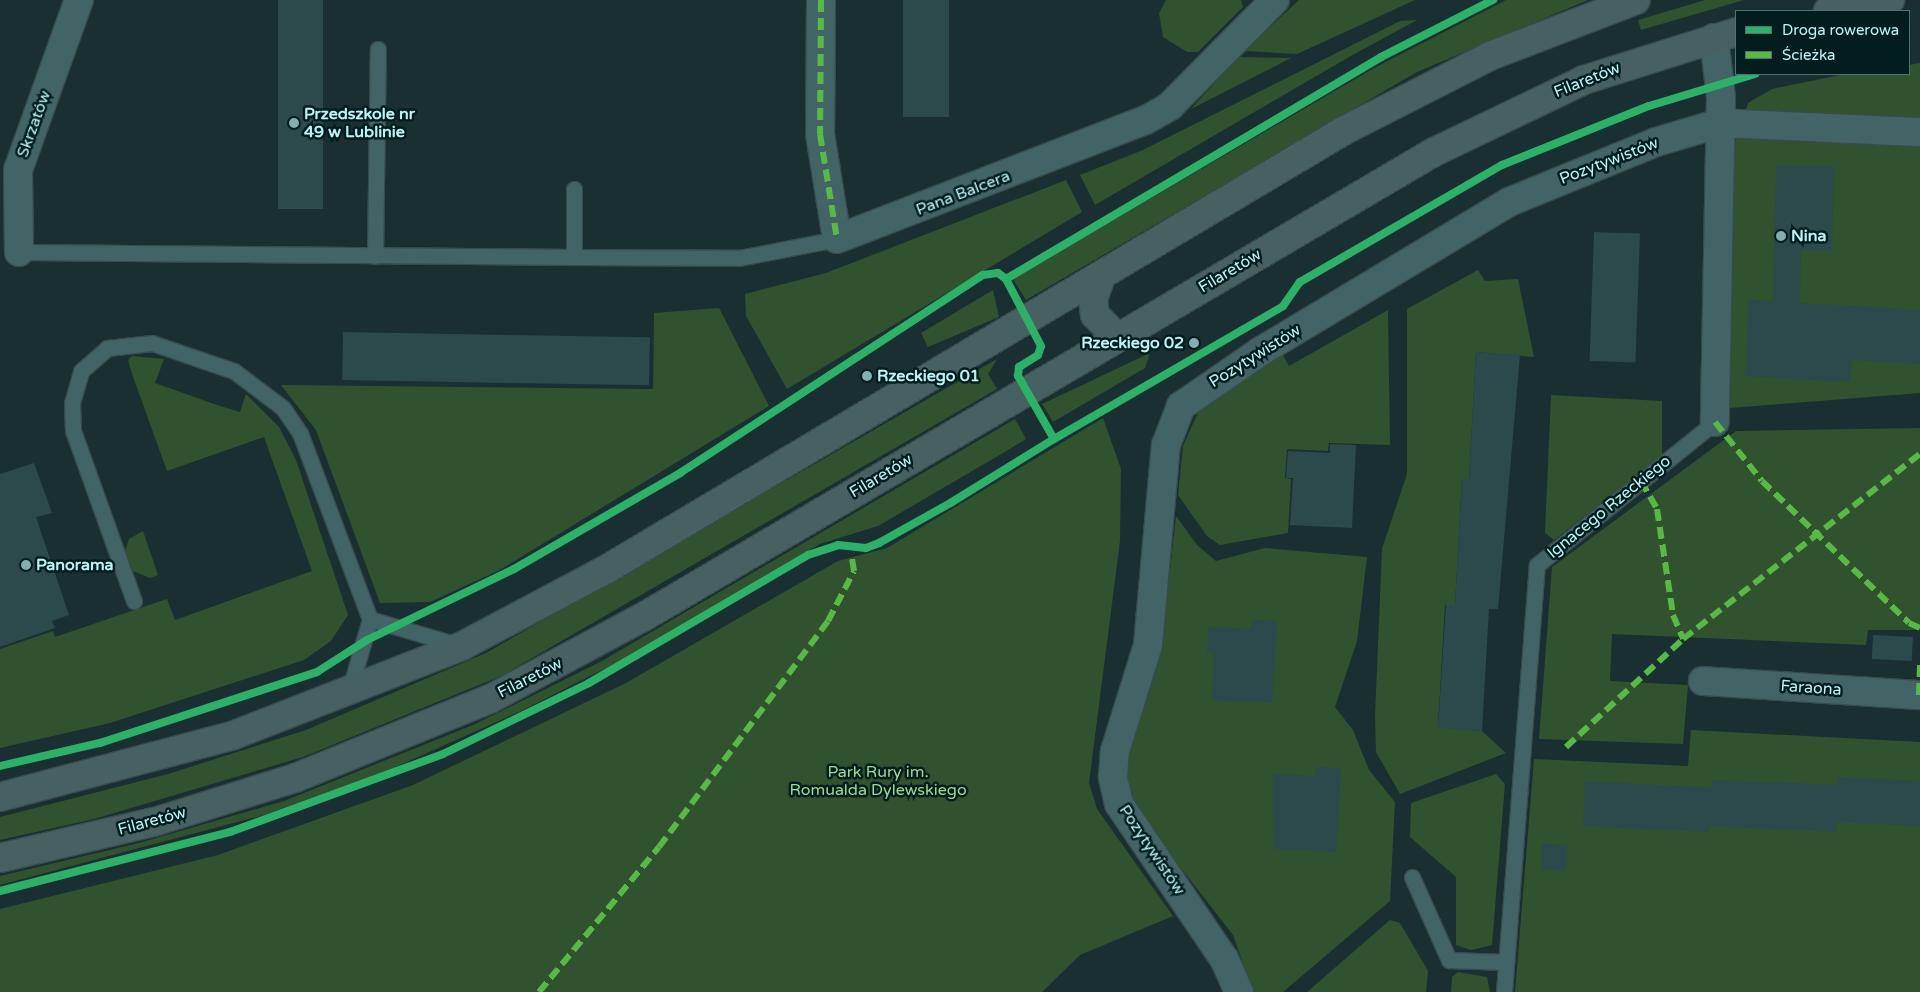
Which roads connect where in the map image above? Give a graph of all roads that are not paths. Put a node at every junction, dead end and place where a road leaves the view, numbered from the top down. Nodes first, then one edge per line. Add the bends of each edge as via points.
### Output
1 (79, 0) edge
2 (820, 0) edge
3 (1275, 0) edge
4 (1636, 0) edge
5 (1890, 0) edge
6 (1834, 10) edge
7 (1725, 35) edge
8 (378, 49) dead end
9 (1720, 123) junction
10 (1920, 132) edge
11 (574, 189) dead end
12 (837, 238) junction
13 (19, 252) joint
14 (375, 256) junction
15 (574, 257) junction
16 (1102, 277) junction
17 (1117, 338) junction
18 (1715, 422) joint
19 (134, 601) dead end
20 (370, 619) junction
21 (462, 646) junction
22 (1703, 682) dead end
23 (348, 693) junction
24 (1920, 695) edge
25 (0, 797) edge
26 (0, 858) edge
27 (1412, 877) dead end
28 (1506, 962) junction
29 (1239, 992) edge
30 (1504, 992) edge

1 - 13 street, Skrzatów via 22,158 16,186
2 - 12 street via 820,134
3 - 12 street, Pana Balcera via 1170,106 1146,120
4 - 16 main road via 1490,56 1427,86
5 - 6 main road
7 - 9 street, Ignacego Rzeckiego
7 - 17 main road, Filaretów via 1634,62 1526,106 1357,195
8 - 14 lane
9 - 10 street, Pozytywistów
9 - 18 street, Ignacego Rzeckiego
9 - 29 street, Pozytywistów via 1646,145 1509,202 1198,391 1177,412 1166,445 1150,636 1115,751 1113,777 1119,804 1224,959
11 - 15 lane
12 - 15 lane via 739,258
13 - 14 lane
14 - 15 lane
16 - 17 main road via 1093,299 1095,315
16 - 21 main road via 607,569
17 - 26 main road, Filaretów via 653,611 490,699 295,778 154,822
18 - 28 lane, Ignacego Rzeckiego via 1537,565
19 - 20 lane via 73,431 72,403 81,371 107,348 152,343 234,371 283,408 300,433
20 - 21 lane
20 - 23 lane
21 - 23 main road
22 - 24 street, Faraona
23 - 25 main road via 146,762
27 - 28 lane via 1448,960
28 - 30 lane, Ignacego Rzeckiego

